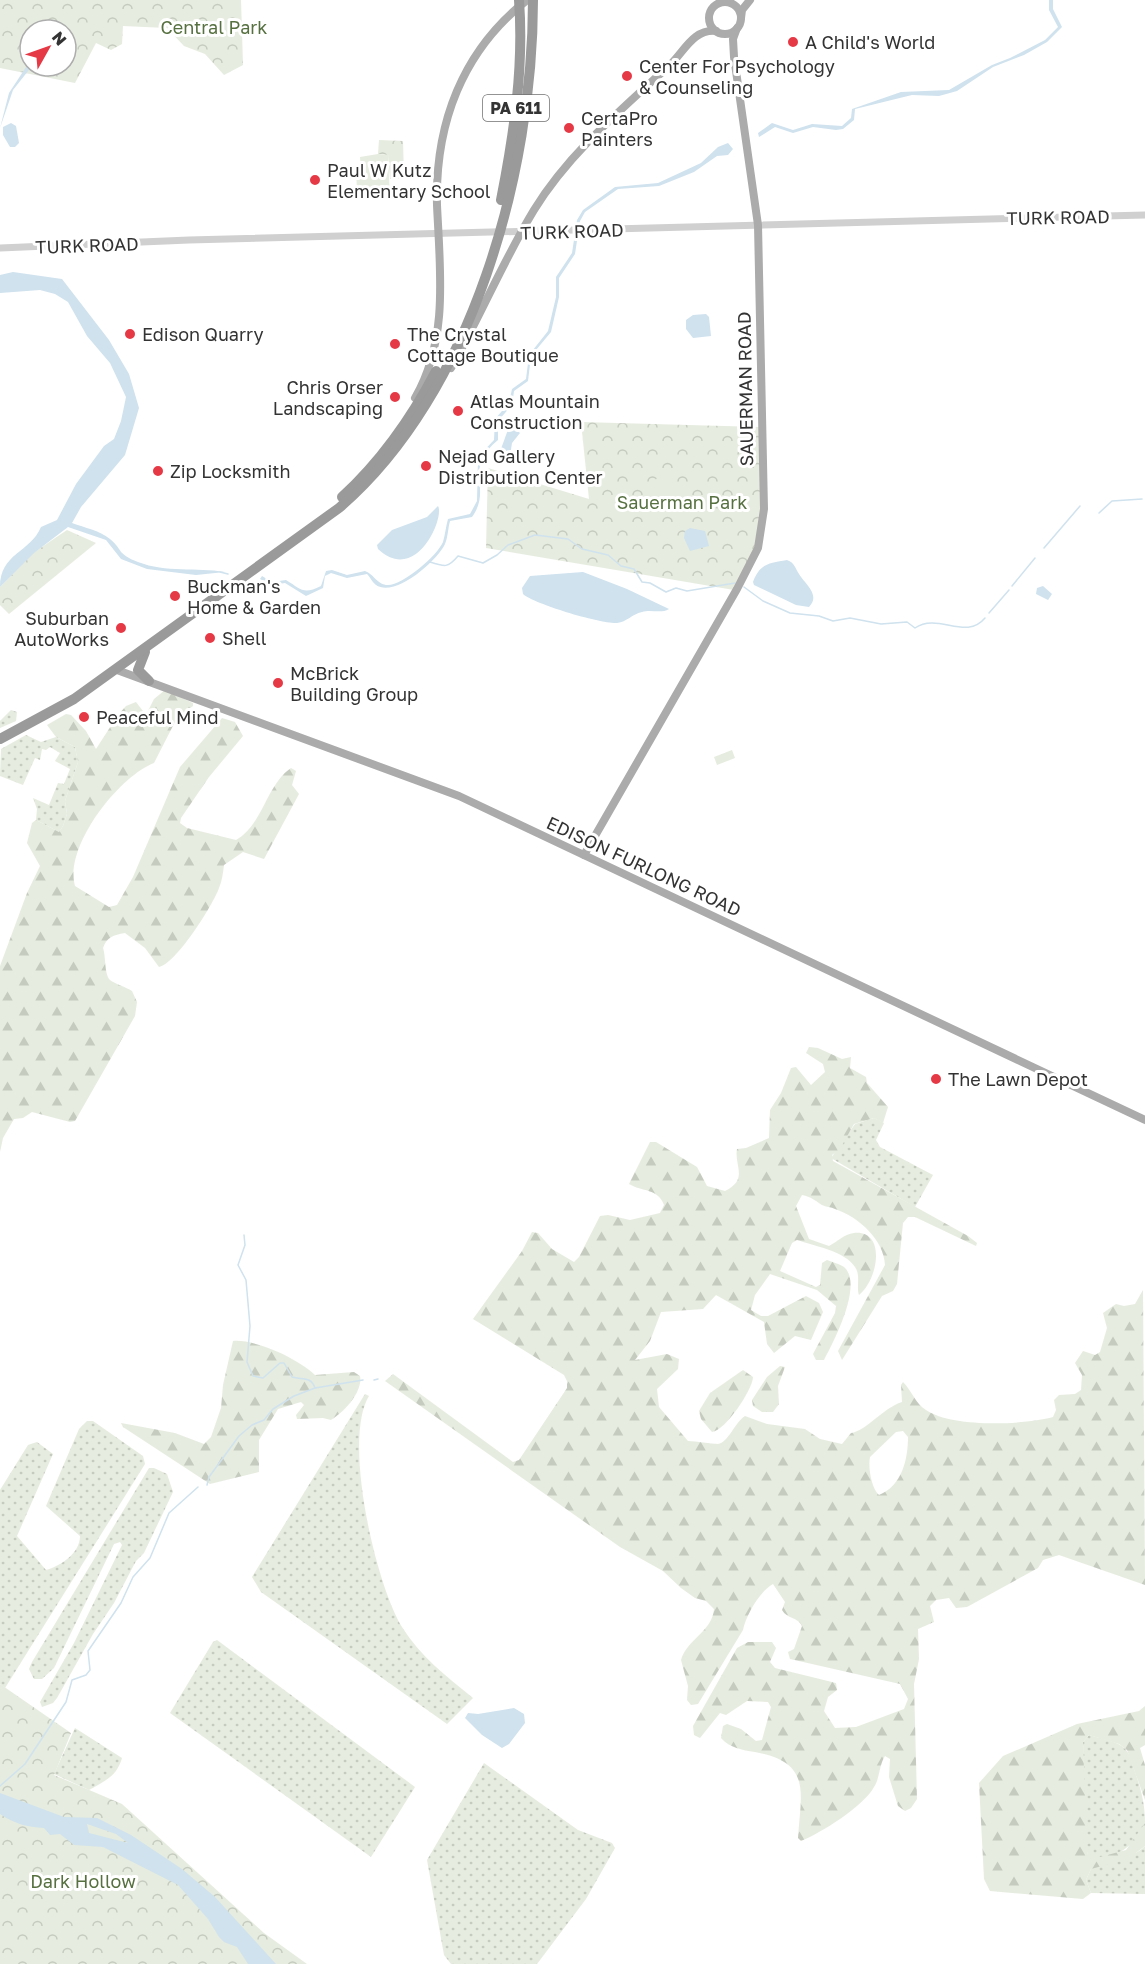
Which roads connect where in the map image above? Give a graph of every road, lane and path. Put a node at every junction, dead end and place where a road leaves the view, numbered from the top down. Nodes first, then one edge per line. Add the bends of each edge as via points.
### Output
1 (519, 0) edge
2 (527, 0) edge
3 (533, 0) edge
4 (750, 0) edge
5 (730, 2) edge
6 (714, 4) edge
7 (741, 18) junction
8 (737, 28) junction
9 (717, 32) junction
10 (734, 57) junction
11 (501, 214) junction
12 (1145, 215) edge
13 (758, 225) junction
14 (439, 235) junction
15 (0, 248) edge
16 (490, 252) junction
17 (428, 404) junction
18 (389, 443) junction
19 (297, 538) junction
20 (149, 647) junction
21 (117, 670) junction
22 (149, 681) junction
23 (0, 739) edge
24 (584, 855) junction
25 (1145, 1120) edge

1 - 11 highway, PA 611 via 516,111
2 - 14 main road via 496,27 477,52 449,107 441,142
3 - 11 highway, PA 611 via 527,96
4 - 7 main road
5 - 6 main road
5 - 7 main road
6 - 9 main road via 709,21
7 - 8 main road
8 - 9 main road via 728,34
8 - 10 main road
9 - 10 main road
9 - 17 main road via 700,32 617,111 564,170 531,217 465,344
10 - 13 main road, SAUERMAN ROAD
11 - 16 highway, PA 611
12 - 13 street, TURK ROAD
13 - 14 street, TURK ROAD
13 - 24 main road, SAUERMAN ROAD via 764,509 760,540 737,589
14 - 15 street, TURK ROAD
14 - 18 main road via 440,319 435,349 418,394
16 - 17 highway, PA 611 via 467,321
16 - 18 highway, PA 611 via 440,365
17 - 19 highway, PA 611 via 397,449 359,491
18 - 19 highway, PA 611 via 370,469
19 - 20 highway, PA 611
20 - 21 highway, PA 611
20 - 22 highway via 138,666
21 - 22 main road, EDISON FURLONG ROAD
21 - 23 highway, PA 611 via 49,714
22 - 24 main road, EDISON FURLONG ROAD via 444,790
24 - 25 main road, EDISON FURLONG ROAD

